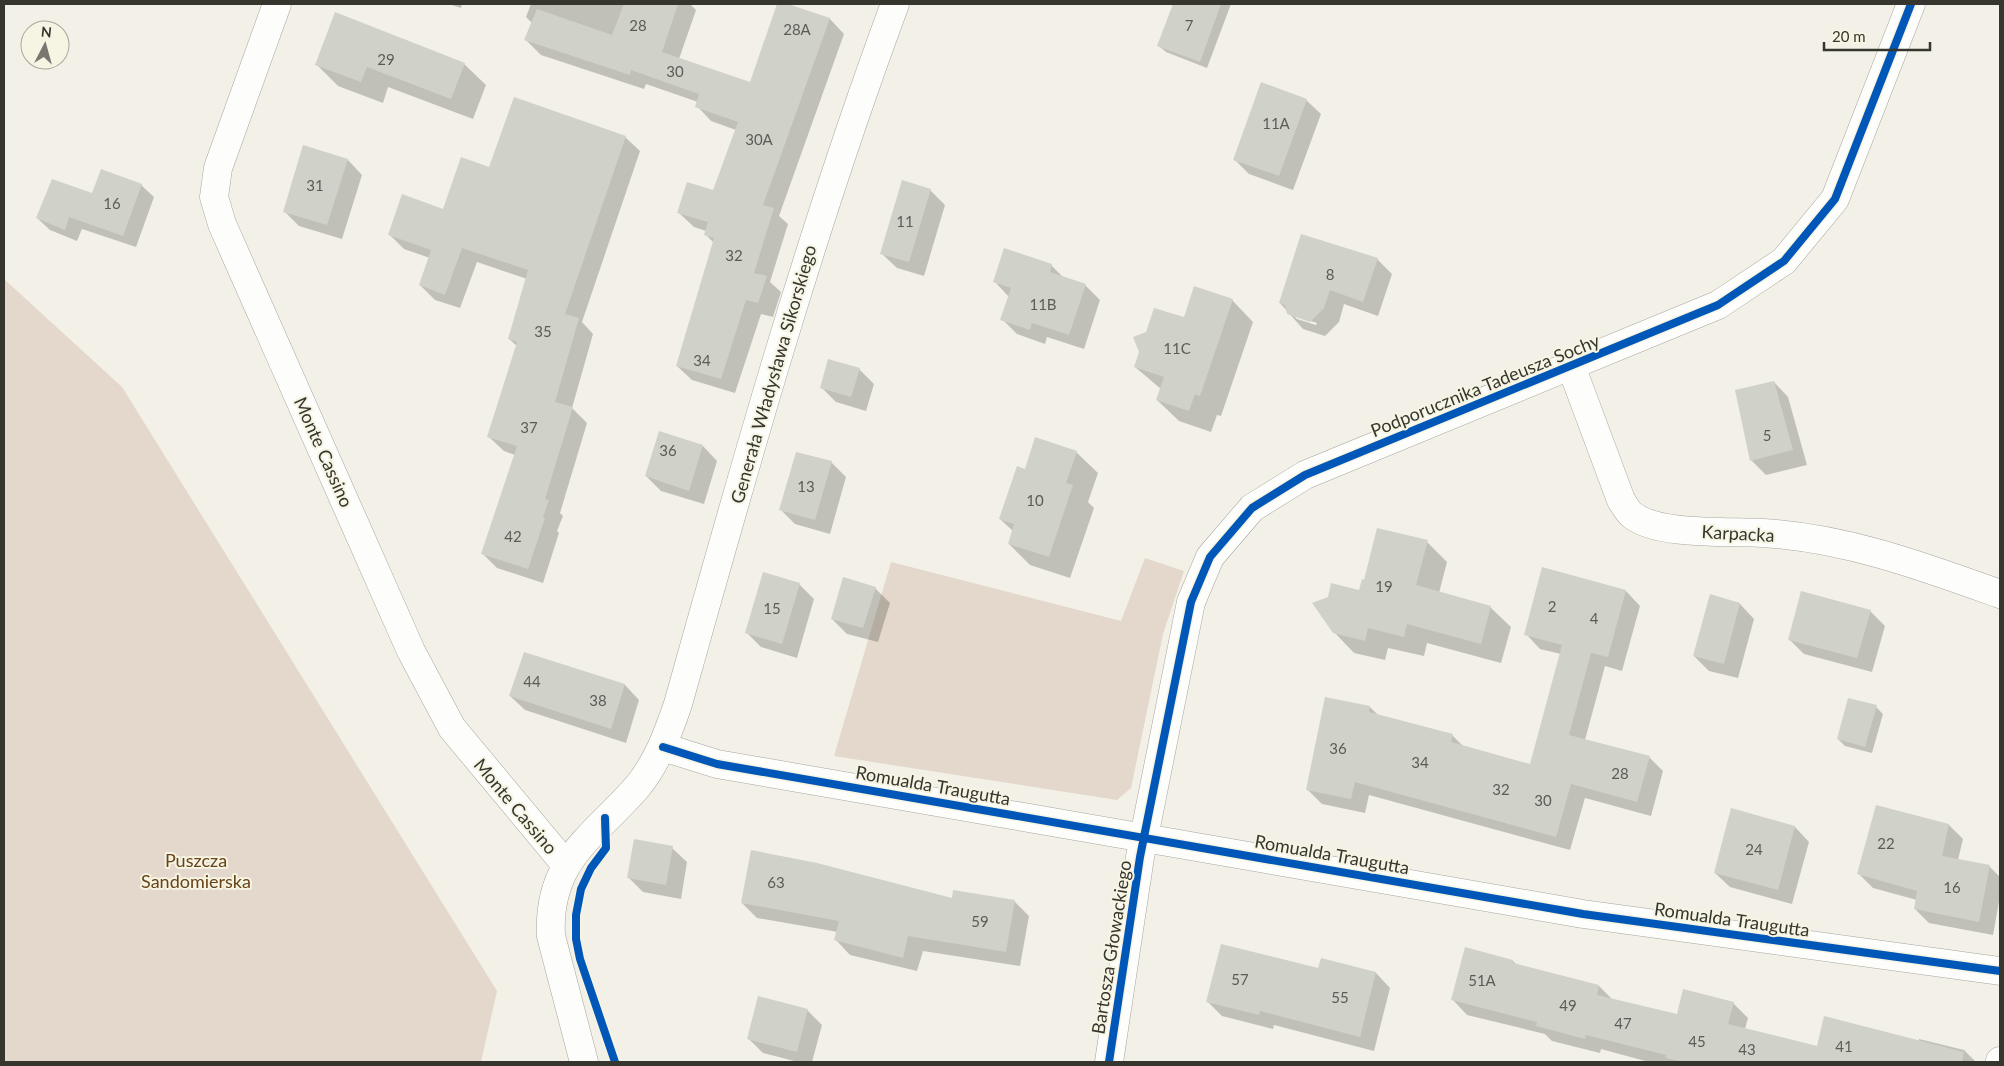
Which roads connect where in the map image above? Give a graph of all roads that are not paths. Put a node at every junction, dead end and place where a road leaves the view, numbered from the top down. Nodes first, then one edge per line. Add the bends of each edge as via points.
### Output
1 (277, 4) edge
2 (894, 4) edge
3 (1911, 4) edge
4 (1570, 366) junction
5 (2000, 594) edge
6 (663, 747) junction
7 (1144, 836) junction
8 (566, 865) junction
9 (2000, 971) edge
10 (584, 1062) edge
11 (1109, 1062) edge

1 - 8 street, Monte Cassino via 218,168 214,197 222,224 411,651 452,728
2 - 6 street, Generała Władysława Sikorskiego via 801,278
3 - 4 street, Podporucznika Tadeusza Sochy via 1835,198 1784,261 1718,305
4 - 5 street, Karpacka via 1621,500 1632,515 1648,523 1688,530 1804,537 1867,549
4 - 7 street, Podporucznika Tadeusza Sochy via 1305,476 1252,508 1210,557 1191,602
6 - 7 street, Romualda Traugutta via 717,764
6 - 8 street, Generała Władysława Sikorskiego via 638,785
7 - 9 street, Romualda Traugutta via 1583,914
7 - 11 street, Bartosza Głowackiego
8 - 10 street, Generała Władysława Sikorskiego via 556,890 550,921 551,936

